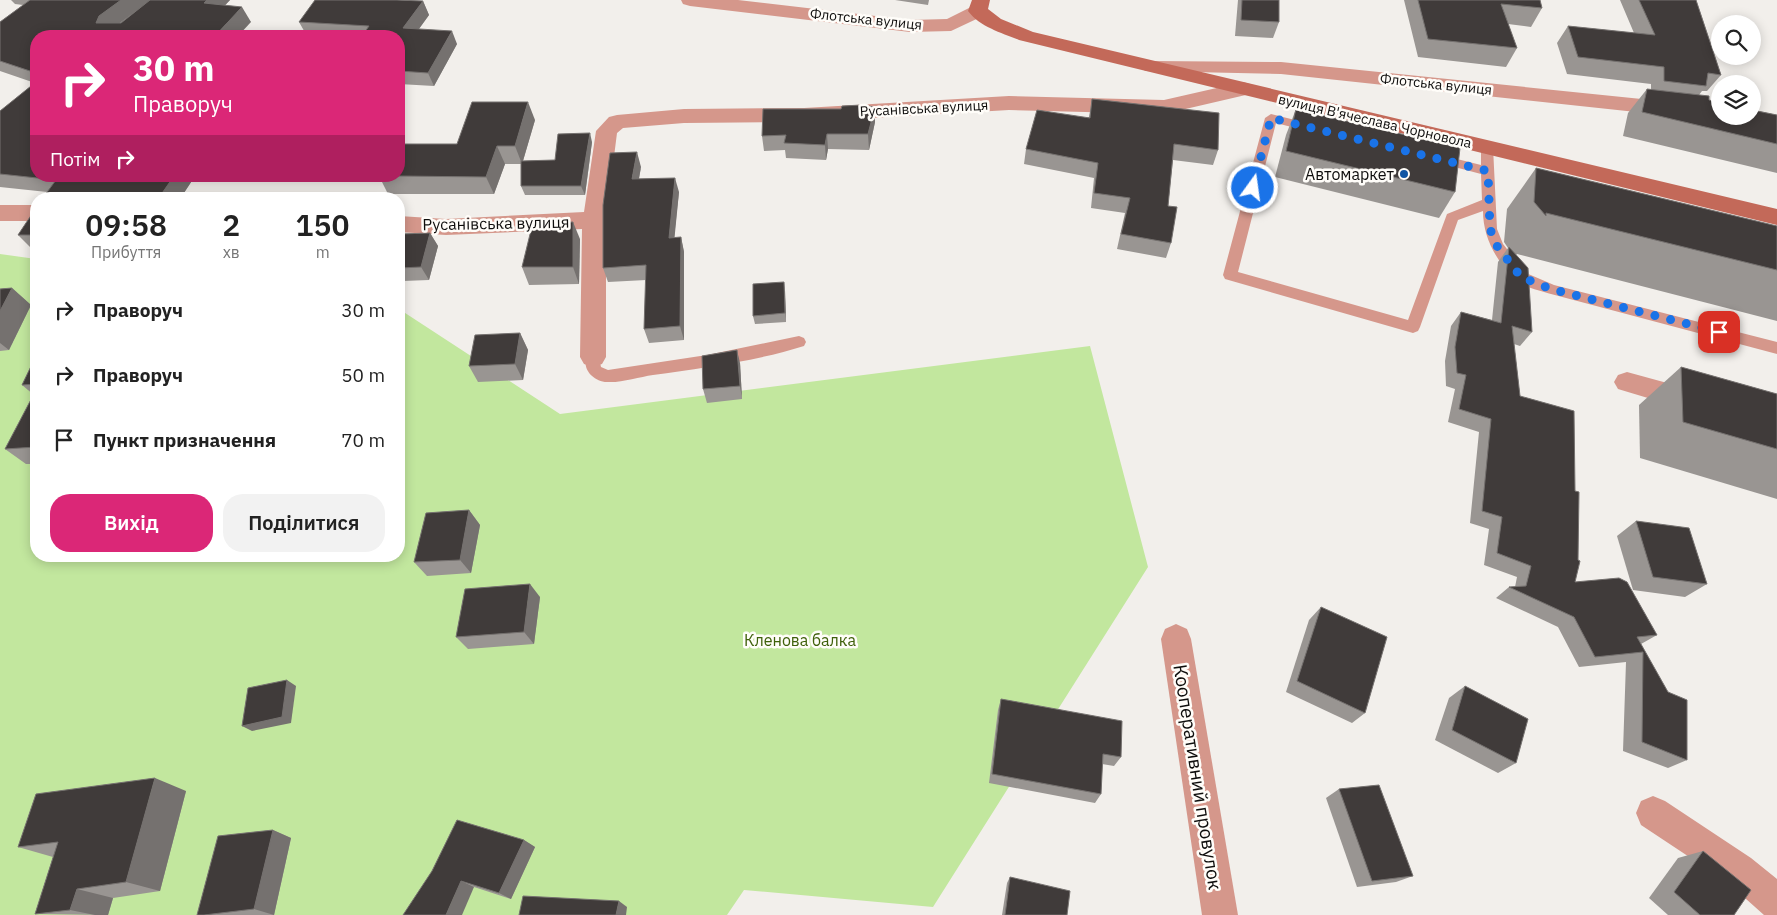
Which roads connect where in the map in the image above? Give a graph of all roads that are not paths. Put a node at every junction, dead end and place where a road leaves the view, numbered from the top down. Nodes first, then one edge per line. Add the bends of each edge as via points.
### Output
1 (690, 0) edge
2 (980, 6) edge
3 (1152, 67) junction
4 (1243, 89) junction
5 (1711, 113) edge
6 (1328, 132) edge
7 (1488, 147) junction
8 (1424, 155) edge
9 (1488, 171) junction
10 (1489, 203) junction
11 (0, 213) edge
12 (30, 213) edge
13 (1777, 216) edge
14 (594, 220) junction
15 (405, 224) edge
16 (799, 342) dead end
17 (1777, 348) edge
18 (592, 357) joint
19 (1626, 382) dead end
20 (1713, 406) edge
21 (1176, 639) dead end
22 (1654, 813) dead end
23 (1777, 902) edge
24 (1220, 915) edge

1 - 2 street, Флотська вулиця via 910,26 951,25
2 - 3 street, вулиця В'ячеслава Чорновола via 994,23 1026,36
3 - 4 street, вулиця В'ячеслава Чорновола
3 - 5 street, Флотська вулиця via 1281,68
4 - 7 street, вулиця В'ячеслава Чорновола
4 - 14 street, Русанівська вулиця via 1164,107 1009,103 804,115 684,116 617,122 608,131
6 - 10 lane via 1271,118 1230,275 1413,327 1452,217
7 - 9 lane
7 - 13 street, вулиця В'ячеслава Чорновола
8 - 9 lane
9 - 10 lane
10 - 17 lane via 1490,229 1497,246 1521,277 1551,289
11 - 12 street
14 - 15 street, Русанівська вулиця via 446,227
14 - 18 street, Русанівська вулиця
16 - 18 lane via 707,361 607,376 594,370
19 - 20 street
21 - 24 street, Кооперативний провулок
22 - 23 street via 1739,870

